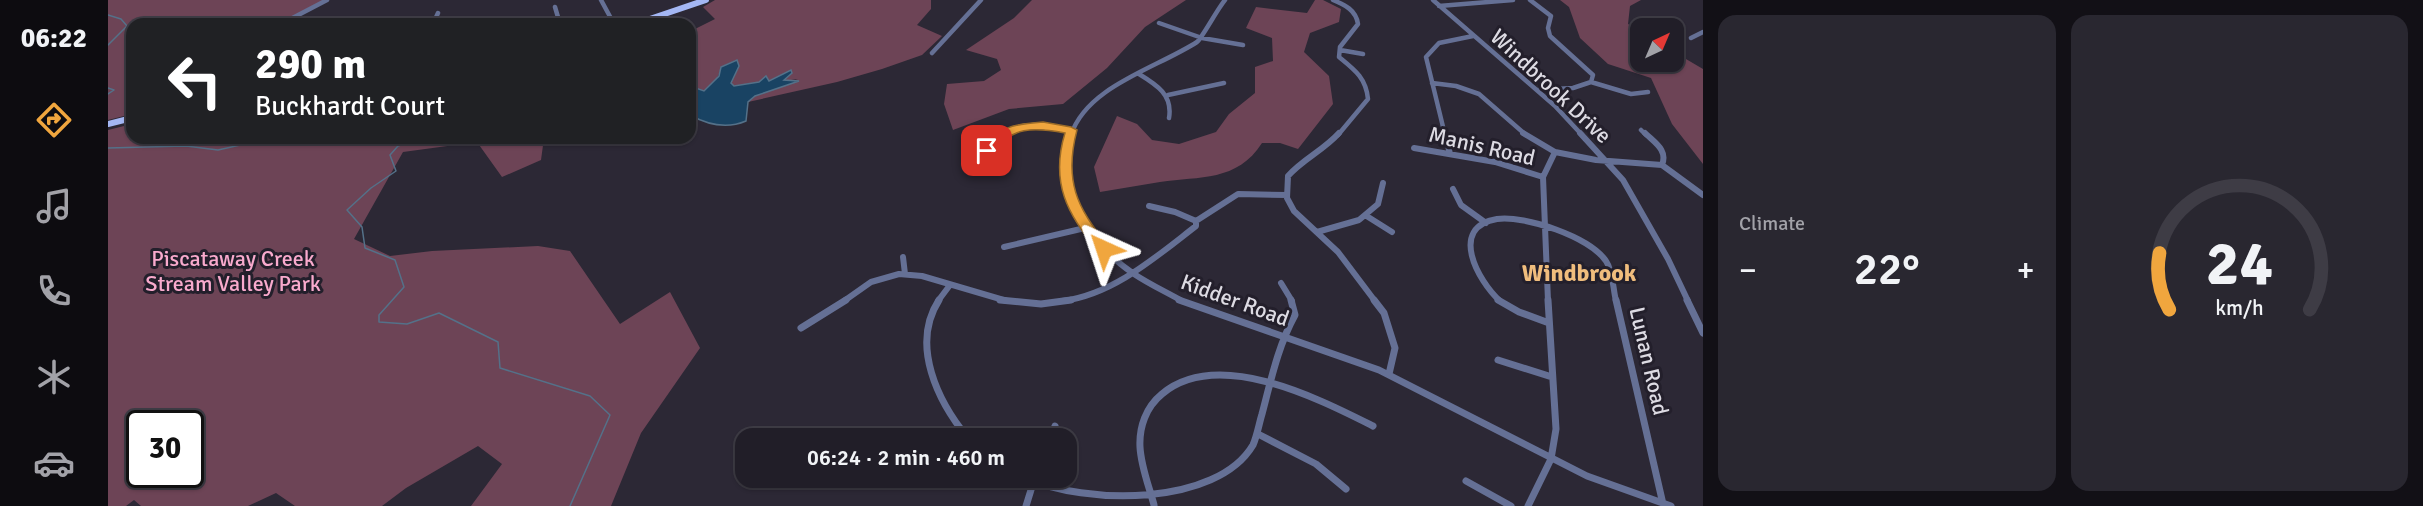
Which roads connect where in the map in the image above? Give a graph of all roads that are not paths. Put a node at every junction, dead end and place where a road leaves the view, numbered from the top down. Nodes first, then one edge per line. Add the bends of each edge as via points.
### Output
1 (327, 0) edge
2 (602, 0) edge
3 (706, 0) edge
4 (981, 0) edge
5 (1225, 0) edge
6 (1333, 0) edge
7 (1432, 0) edge
8 (1513, 0) edge
9 (1530, 0) edge
10 (1438, 6) junction
11 (555, 7) dead end
12 (438, 13) dead end
13 (292, 18) edge
14 (436, 18) edge
15 (558, 18) edge
16 (611, 18) edge
17 (653, 18) edge
18 (1159, 23) dead end
19 (1703, 32) edge
20 (1473, 36) junction
21 (1202, 38) junction
22 (1691, 38) dead end
23 (1243, 45) dead end
24 (1340, 50) junction
25 (932, 52) dead end
26 (1363, 54) dead end
27 (1139, 74) junction
28 (1591, 82) junction
29 (1224, 83) dead end
30 (1432, 83) junction
31 (1536, 90) junction
32 (1648, 92) dead end
33 (1167, 95) junction
34 (1169, 118) dead end
35 (126, 120) edge
36 (108, 124) edge
37 (1071, 130) junction
38 (1641, 130) dead end
39 (1414, 148) dead end
40 (1555, 152) junction
41 (1450, 154) junction
42 (1608, 161) junction
43 (980, 162) dead end
44 (1662, 165) junction
45 (1543, 177) junction
46 (1383, 183) dead end
47 (1453, 189) dead end
48 (1287, 195) junction
49 (1703, 195) edge
50 (1149, 206) dead end
51 (1365, 215) junction
52 (1196, 221) junction
53 (1486, 223) junction
54 (1544, 227) junction
55 (1086, 228) junction
56 (1317, 232) junction
57 (1392, 232) dead end
58 (1004, 247) dead end
59 (903, 257) dead end
60 (1132, 273) junction
61 (905, 274) junction
62 (1281, 283) dead end
63 (950, 285) junction
64 (1700, 317) edge
65 (1549, 323) junction
66 (801, 328) dead end
67 (1703, 333) edge
68 (1283, 338) junction
69 (1498, 360) dead end
70 (1389, 374) junction
71 (1552, 377) junction
72 (1272, 384) junction
73 (1373, 426) dead end
74 (961, 428) edge
75 (1258, 434) junction
76 (1551, 459) junction
77 (1466, 481) dead end
78 (1031, 488) edge
79 (1064, 488) edge
80 (1346, 489) dead end
81 (1153, 504) edge
82 (1667, 505) edge
83 (1026, 506) edge
84 (1511, 506) edge
85 (1528, 506) edge

1 - 13 street
2 - 16 street
3 - 17 main road
4 - 25 street
5 - 21 street via 1212,15
6 - 24 street via 1357,15 1358,24
7 - 10 street, Windbrook Drive
8 - 10 street
9 - 28 street via 1551,16 1547,27 1550,34 1589,68
10 - 20 street, Windbrook Drive
11 - 15 street
12 - 14 street
18 - 21 street
19 - 22 street
20 - 30 street via 1445,41 1428,51
20 - 31 street, Windbrook Drive
21 - 23 street
21 - 27 street, Kidder Road
24 - 26 street
24 - 48 street via 1339,57 1359,73 1367,86 1368,99 1331,142 1288,176
27 - 33 street
27 - 37 street, Kidder Road via 1098,98
28 - 31 street via 1573,88
28 - 32 street via 1624,93
29 - 33 street
30 - 40 street via 1479,94 1520,131
30 - 41 street
31 - 42 street, Windbrook Drive
33 - 34 street
35 - 36 main road
37 - 43 street via 1043,125 1014,128 997,138
37 - 55 street, Kidder Road via 1065,154 1065,179
38 - 44 street via 1664,152
39 - 41 street, Manis Road
40 - 42 street
40 - 45 street
41 - 45 street, Manis Road via 1495,162
42 - 44 street
42 - 64 street, Windbrook Drive via 1640,206
44 - 49 street
45 - 54 street
46 - 51 street via 1378,204
47 - 53 street via 1462,207
48 - 52 street via 1238,194
48 - 56 street via 1294,211
50 - 52 street
51 - 56 street
51 - 57 street
52 - 60 street via 1196,226
53 - 54 street, Lunan Road via 1509,220
53 - 65 street via 1470,241 1478,275 1504,305
54 - 65 street
54 - 82 street, Lunan Road via 1591,246 1609,266
55 - 58 street
55 - 60 street, Kidder Road
56 - 70 street via 1338,252 1384,314 1395,348
59 - 61 street
60 - 63 street via 1094,294 1042,303 1005,301
60 - 68 street, Kidder Road via 1188,304
61 - 63 street
61 - 66 street via 866,284
62 - 68 street via 1295,315
63 - 74 street via 930,319 927,353 944,404
64 - 67 street, Windbrook Drive
65 - 71 street
68 - 70 street, Kidder Road
68 - 72 street
69 - 71 street
70 - 76 street, Kidder Road
71 - 76 street via 1556,421
72 - 73 street
72 - 75 street
72 - 81 street via 1242,377 1201,376 1179,384 1156,400 1143,423 1140,446
75 - 80 street via 1312,462
75 - 81 street via 1244,461 1222,482
76 - 82 street, Kidder Road
76 - 85 street
77 - 84 street
78 - 83 street
79 - 81 street via 1093,497

